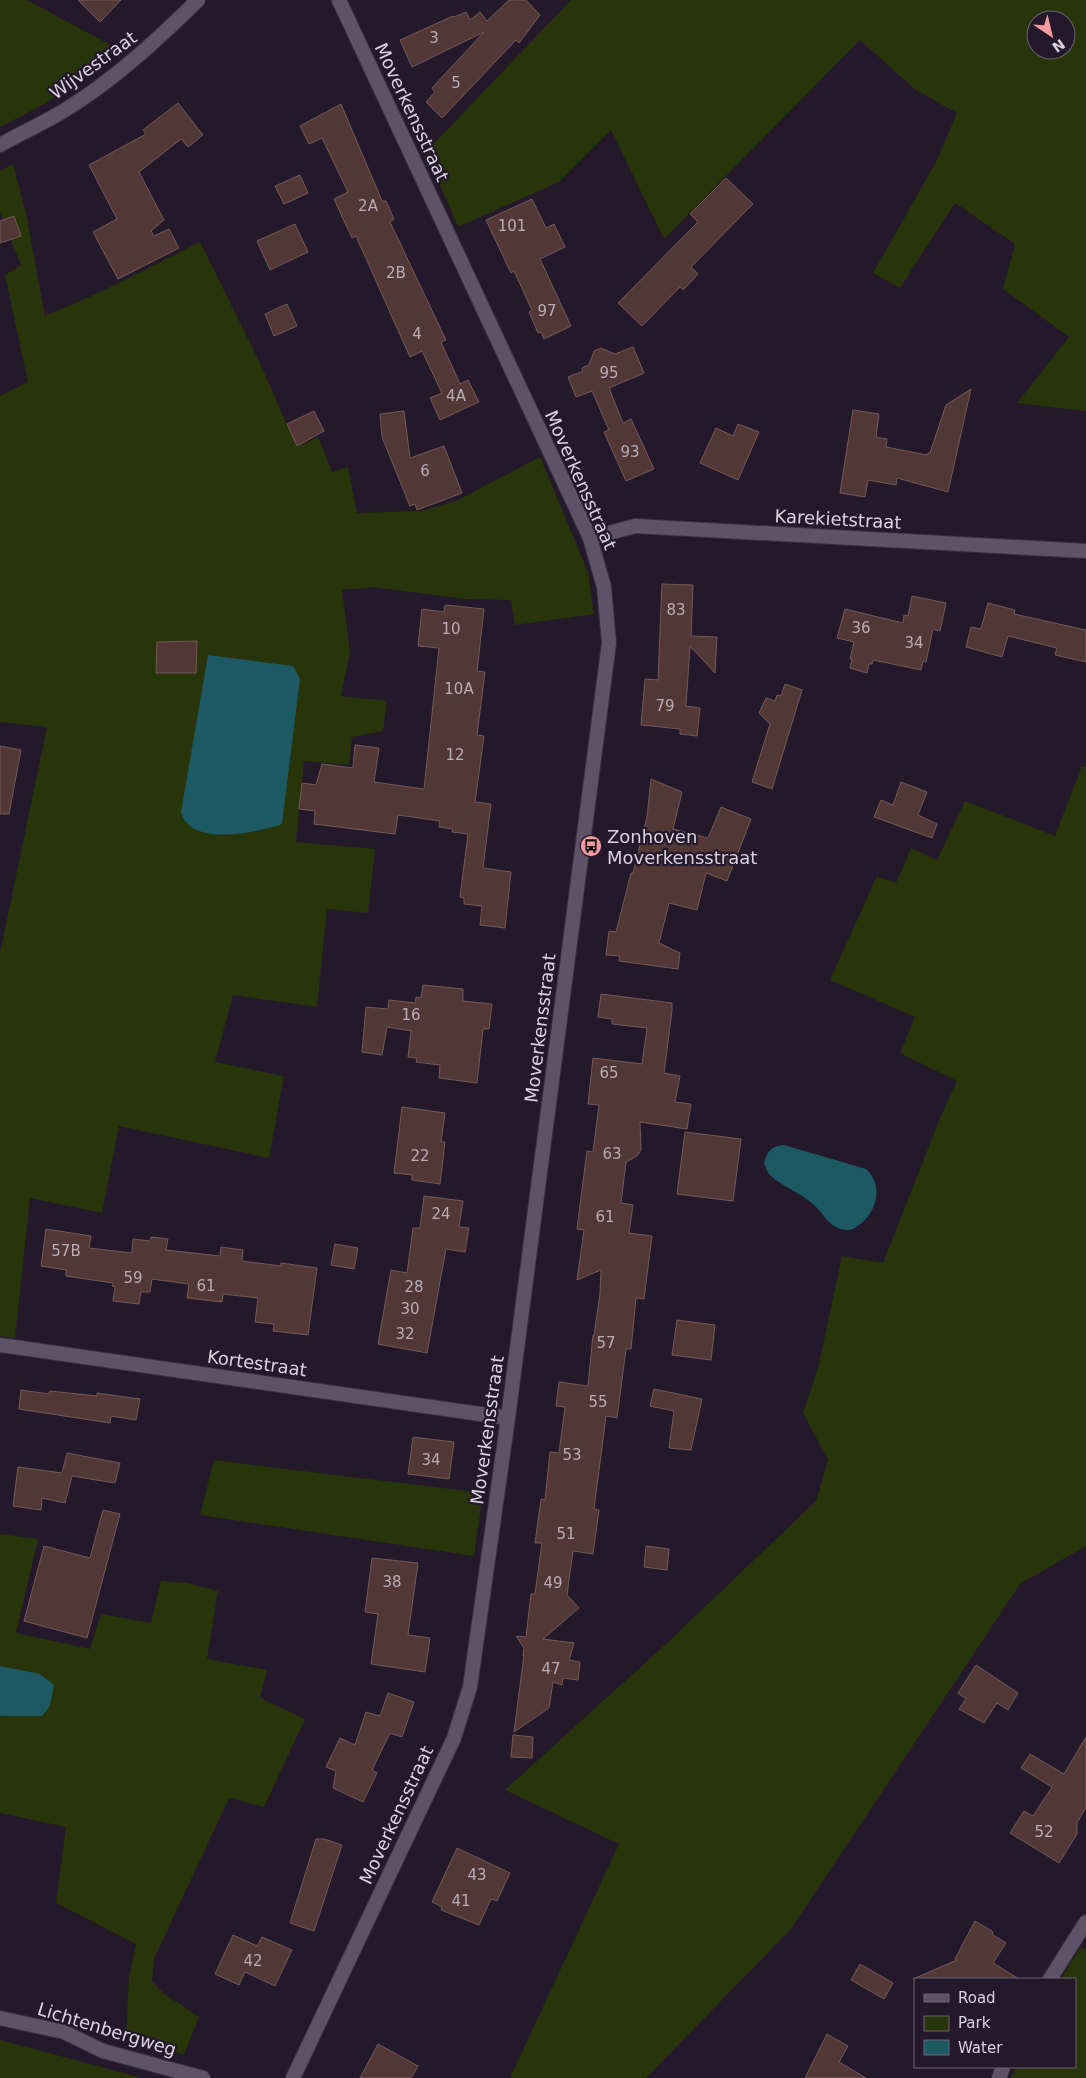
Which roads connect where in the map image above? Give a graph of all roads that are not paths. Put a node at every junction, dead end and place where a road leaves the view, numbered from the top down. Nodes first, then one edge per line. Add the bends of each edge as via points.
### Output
1 (198, 0) edge
2 (339, 0) edge
3 (0, 145) edge
4 (590, 538) junction
5 (1086, 551) edge
6 (0, 1345) edge
7 (508, 1418) junction
8 (1086, 1922) edge
9 (1051, 1978) edge
10 (0, 2018) edge
11 (203, 2078) edge
12 (293, 2078) edge

1 - 3 street, Wijvestraat via 151,46 105,82 64,111
2 - 4 street, Moverkensstraat
4 - 5 street, Karekietstraat via 635,526
4 - 7 street, Moverkensstraat via 604,587 609,643
6 - 7 street, Kortestraat
7 - 12 street, Moverkensstraat via 470,1687 454,1738
8 - 9 street
10 - 11 street, Lichtenbergweg via 64,2032 103,2051

